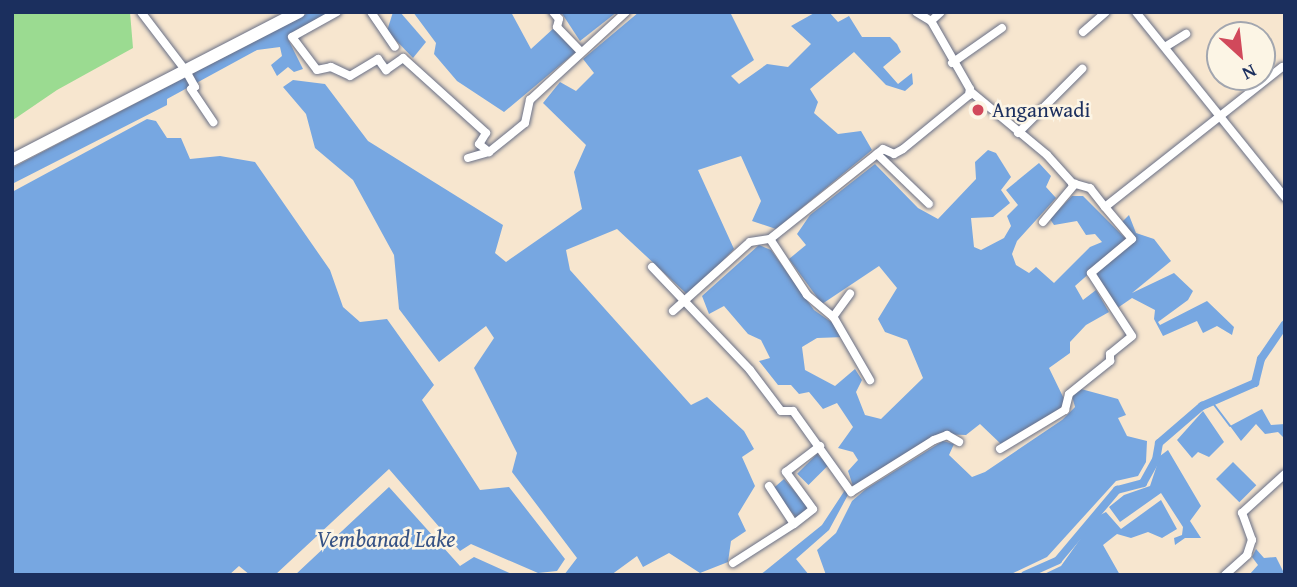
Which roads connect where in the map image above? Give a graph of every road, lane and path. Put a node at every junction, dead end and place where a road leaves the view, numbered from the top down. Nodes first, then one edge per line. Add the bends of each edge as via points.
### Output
1 (141, 12) edge
2 (299, 12) edge
3 (337, 12) edge
4 (371, 12) edge
5 (554, 12) edge
6 (626, 12) edge
7 (916, 12) edge
8 (941, 12) edge
9 (1106, 12) edge
10 (1136, 12) edge
11 (931, 21) junction
12 (1002, 28) dead end
13 (1083, 32) dead end
14 (1186, 34) dead end
15 (395, 47) dead end
16 (1166, 47) junction
17 (580, 51) junction
18 (952, 63) junction
19 (1282, 67) dead end
20 (1082, 69) dead end
21 (186, 71) junction
22 (970, 91) junction
23 (1221, 116) junction
24 (214, 122) dead end
25 (1018, 132) junction
26 (489, 152) junction
27 (877, 154) junction
28 (468, 158) dead end
29 (12, 160) edge
30 (1075, 184) junction
31 (1285, 197) edge
32 (929, 204) dead end
33 (1105, 207) junction
34 (1043, 222) dead end
35 (770, 239) junction
36 (652, 267) dead end
37 (850, 295) dead end
38 (686, 299) junction
39 (673, 311) dead end
40 (832, 317) junction
41 (870, 380) dead end
42 (959, 442) dead end
43 (820, 446) junction
44 (1000, 449) dead end
45 (1285, 474) edge
46 (769, 486) dead end
47 (794, 524) junction
48 (733, 563) dead end
49 (1225, 575) edge

1 - 21 street
2 - 21 street
3 - 26 street via 292,37 317,70 331,66 350,76 378,59 386,70 403,58 486,133 479,144
4 - 15 street
5 - 17 street via 559,19 557,27
6 - 17 street
7 - 11 street
8 - 11 street
9 - 13 street
10 - 16 street
11 - 18 street
12 - 18 street
14 - 16 street
16 - 23 street
17 - 26 street via 530,100 525,123
18 - 22 street
19 - 23 street
20 - 25 street
21 - 24 street via 195,87 191,89
21 - 29 street
22 - 25 street
22 - 27 street via 903,149
23 - 31 street
23 - 33 street
25 - 30 street
26 - 28 street
27 - 32 street
27 - 35 street
30 - 33 street via 1090,188
30 - 34 street
33 - 44 street via 1132,239 1091,273 1132,336 1069,394 1065,410
35 - 38 street via 750,242
35 - 40 street via 807,295
36 - 38 street
37 - 40 street
38 - 39 street
38 - 43 street via 781,411 793,411
40 - 41 street
42 - 43 street via 947,435 934,440 850,492
43 - 47 street via 786,472 813,509
45 - 49 street via 1242,513 1252,540 1247,555
46 - 47 street
47 - 48 street

